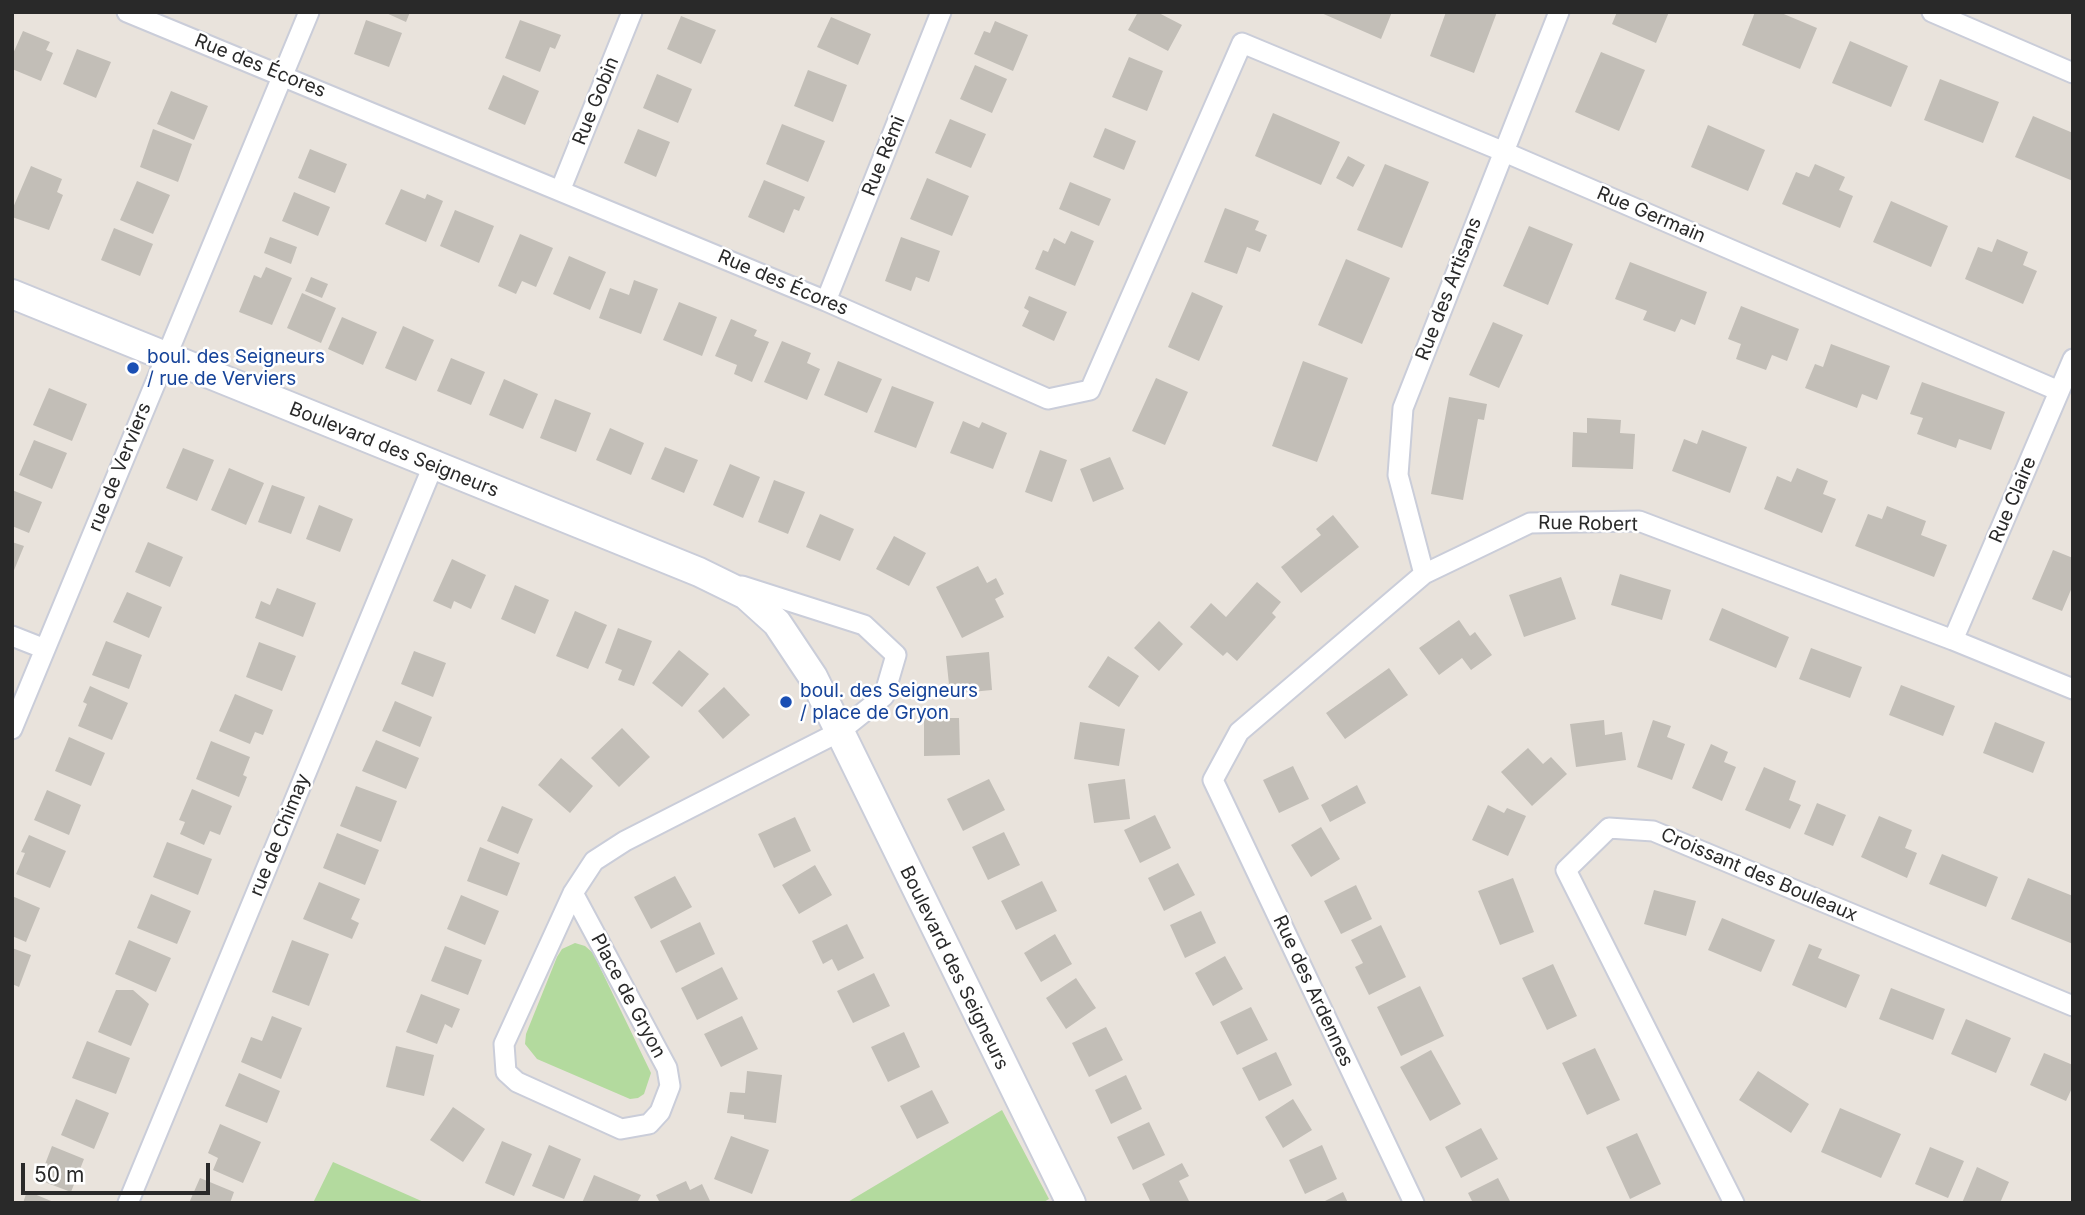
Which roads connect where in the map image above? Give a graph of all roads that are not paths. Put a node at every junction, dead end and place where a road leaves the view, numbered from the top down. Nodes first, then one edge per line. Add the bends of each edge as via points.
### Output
1 (127, 12) edge
2 (309, 12) edge
3 (632, 12) edge
4 (942, 12) edge
5 (1559, 12) edge
6 (1932, 12) edge
7 (1242, 43) joint
8 (2073, 73) edge
9 (284, 76) junction
10 (1502, 151) junction
11 (560, 191) junction
12 (12, 295) edge
13 (826, 301) junction
14 (166, 357) junction
15 (2073, 359) edge
16 (2059, 391) junction
17 (433, 466) junction
18 (699, 572) junction
19 (1424, 574) junction
20 (12, 636) edge
21 (1953, 640) junction
22 (45, 649) junction
23 (2073, 689) edge
24 (12, 729) edge
25 (839, 733) junction
26 (1213, 779) joint
27 (573, 893) junction
28 (2073, 1006) edge
29 (128, 1203) edge
30 (1071, 1203) edge
31 (1414, 1203) edge
32 (1734, 1203) edge

1 - 9 street, Rue des Écores
2 - 9 street, rue de Verviers
3 - 11 street, Rue Gobin
4 - 13 street, Rue Rémi
5 - 10 street, Rue des Artisans
6 - 8 street
7 - 10 street, Rue Germain
7 - 13 street, Rue des Écores via 1090,390 1048,398
9 - 11 street, Rue des Écores
9 - 14 street, rue de Verviers
10 - 16 street, Rue Germain
10 - 19 street, Rue des Artisans via 1403,408 1398,475
11 - 13 street, Rue des Écores
12 - 14 street, Boulevard des Seigneurs
14 - 17 street, Boulevard des Seigneurs
14 - 22 street, rue de Verviers
15 - 16 street, Rue Claire
16 - 21 street, Rue Claire
17 - 18 street, Boulevard des Seigneurs
17 - 29 street, rue de Chimay
18 - 25 street, Boulevard des Seigneurs via 746,595 777,623 813,677
18 - 25 street, Boulevard des Seigneurs via 864,625 896,655 884,696
19 - 21 street, Rue Robert via 1530,523 1639,522
19 - 26 street, Rue Robert via 1239,732
20 - 22 street
21 - 23 street, Rue Robert
22 - 24 street, rue de Verviers
25 - 27 street, Place de Gryon via 625,841 594,861
25 - 30 street, Boulevard des Seigneurs
26 - 31 street, Rue des Ardennes
27 - 27 street, Place de Gryon via 504,1044 506,1072 517,1082 621,1129 649,1124 660,1112 670,1086 667,1068
28 - 32 street, Croissant des Bouleaux via 1653,831 1609,828 1566,870

